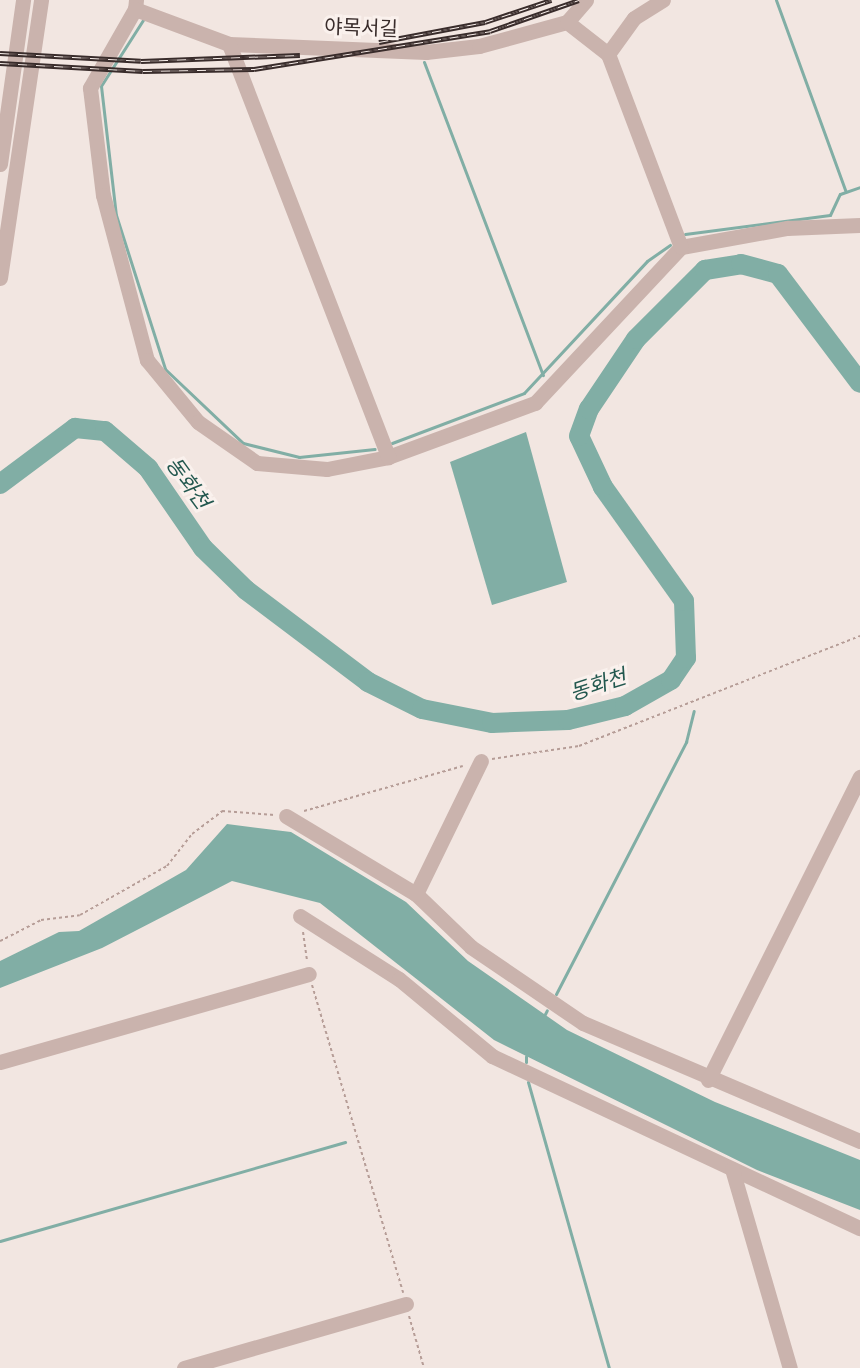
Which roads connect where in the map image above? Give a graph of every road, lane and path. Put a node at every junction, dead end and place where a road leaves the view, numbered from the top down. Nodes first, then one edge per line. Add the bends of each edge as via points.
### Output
1 (23, 0) edge
2 (41, 0) edge
3 (586, 0) edge
4 (663, 0) edge
5 (136, 5) edge
6 (567, 22) junction
7 (229, 44) junction
8 (608, 54) junction
9 (0, 164) edge
10 (860, 225) edge
11 (681, 247) junction
12 (0, 278) edge
13 (388, 457) junction
14 (860, 636) edge
15 (481, 761) junction
16 (860, 777) edge
17 (286, 816) junction
18 (416, 894) junction
19 (300, 916) joint
20 (0, 941) edge
21 (309, 974) junction
22 (0, 1062) edge
23 (708, 1080) junction
24 (860, 1141) edge
25 (732, 1169) junction
26 (860, 1228) edge
27 (406, 1304) junction
28 (184, 1368) edge
29 (424, 1368) edge
30 (790, 1368) edge

1 - 9 street
2 - 12 street
3 - 6 street
4 - 8 street via 634,18
5 - 7 street, 야목서길
5 - 13 street via 90,88 103,195 147,360 198,422 257,463 327,469
6 - 7 street, 야목서길 via 478,46 426,52
6 - 8 street
7 - 13 street
8 - 11 street
10 - 11 street via 786,228
11 - 13 street via 535,403
14 - 15 path via 579,746
15 - 17 path
15 - 18 street
16 - 23 street
17 - 18 street
17 - 20 path via 222,811 192,834 166,866 80,915 41,920
18 - 23 street via 471,947 583,1023
19 - 21 path
19 - 25 street via 399,979 492,1056
21 - 22 street
21 - 27 path
23 - 24 street
25 - 26 street
25 - 30 street
27 - 28 street
27 - 29 path

